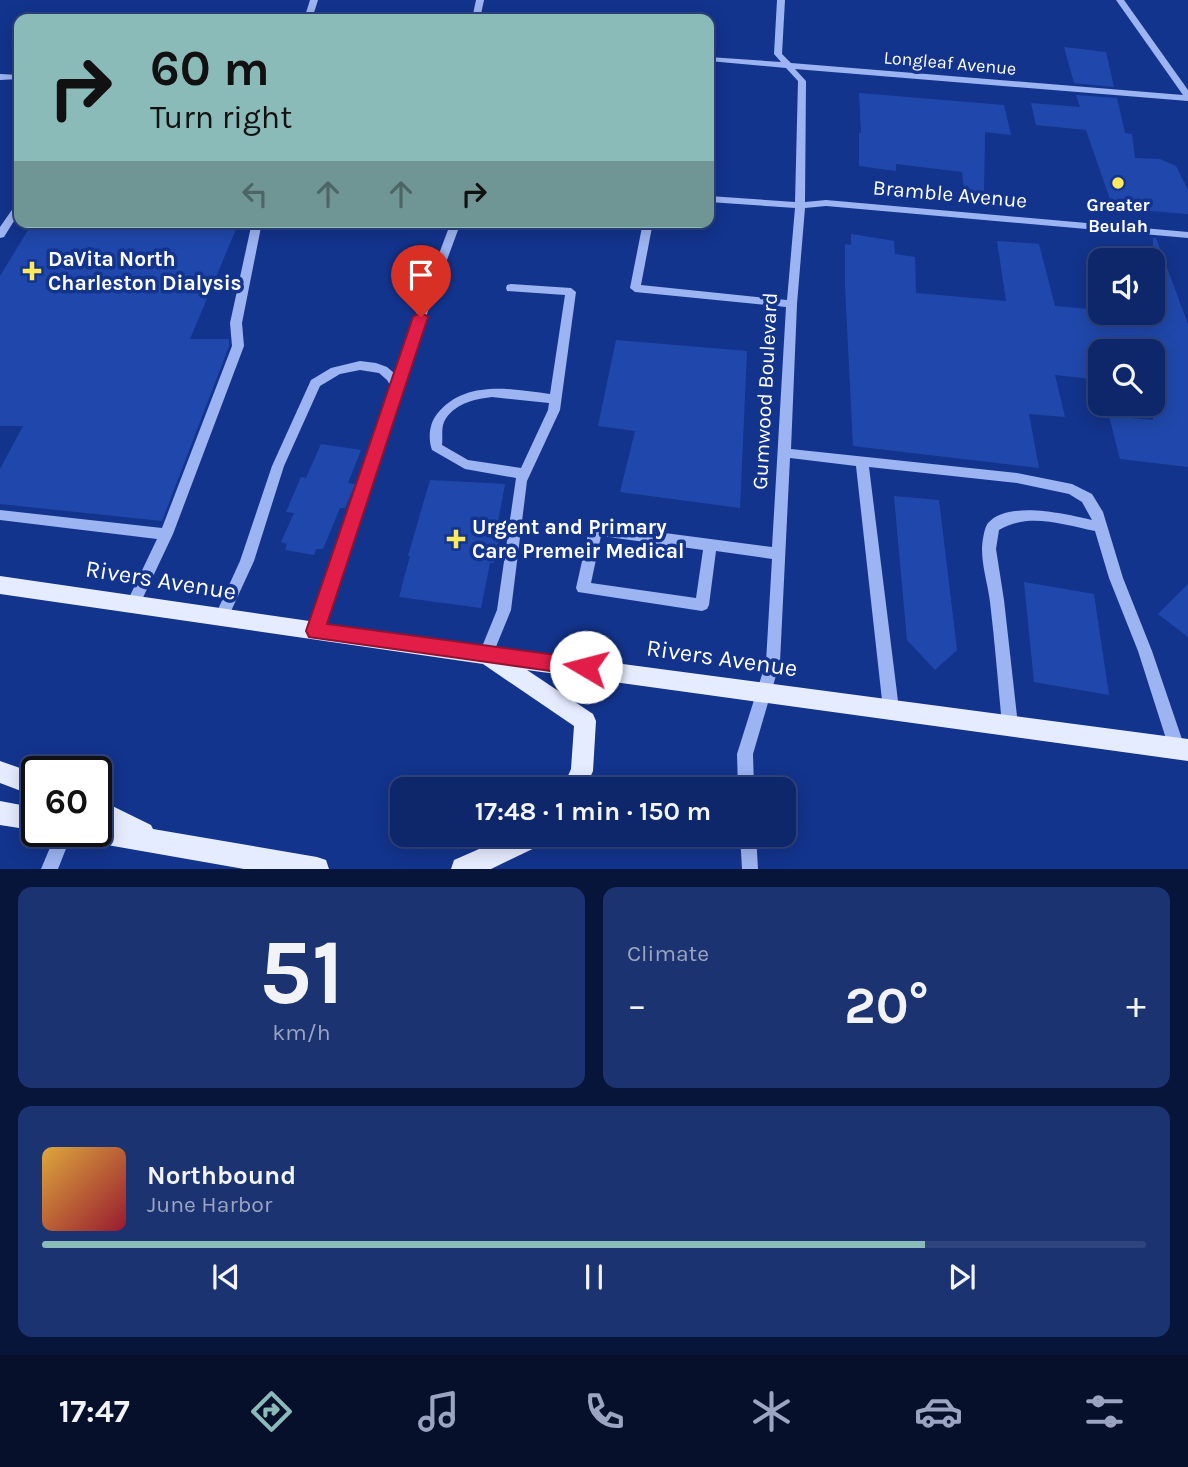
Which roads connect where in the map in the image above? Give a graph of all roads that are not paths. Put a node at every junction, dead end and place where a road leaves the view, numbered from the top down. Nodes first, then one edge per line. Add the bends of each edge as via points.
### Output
1 (781, 0) edge
2 (1120, 0) edge
3 (714, 59) edge
4 (786, 65) junction
5 (1188, 97) edge
6 (714, 199) edge
7 (800, 205) junction
8 (14, 214) edge
9 (256, 228) edge
10 (454, 228) edge
11 (647, 228) edge
12 (0, 235) edge
13 (1188, 235) edge
14 (511, 288) dead end
15 (792, 304) junction
16 (397, 386) junction
17 (555, 399) junction
18 (785, 453) junction
19 (862, 461) junction
20 (525, 474) junction
21 (0, 515) edge
22 (1101, 527) junction
23 (166, 534) junction
24 (710, 545) junction
25 (779, 554) junction
26 (0, 585) edge
27 (134, 603) junction
28 (221, 618) junction
29 (315, 631) junction
30 (485, 654) junction
31 (764, 692) junction
32 (891, 709) junction
33 (1010, 726) junction
34 (1182, 749) edge
35 (0, 772) edge
36 (579, 777) edge
37 (746, 777) edge
38 (21, 780) edge
39 (0, 813) edge
40 (21, 817) edge
41 (112, 818) edge
42 (112, 834) edge
43 (161, 842) junction
44 (58, 847) edge
45 (511, 847) edge
46 (749, 847) edge
47 (49, 869) edge
48 (317, 869) edge
49 (463, 869) edge
50 (750, 869) edge

1 - 4 street, Gumwood Boulevard via 778,54
2 - 5 street
3 - 4 street, Longleaf Avenue
4 - 5 street, Longleaf Avenue
4 - 7 street, Gumwood Boulevard via 802,81
6 - 7 street, Bramble Avenue
7 - 13 street, Bramble Avenue via 826,203
7 - 15 street, Gumwood Boulevard
8 - 12 street
9 - 23 street via 236,323 238,346
10 - 16 street
11 - 15 street via 635,288
14 - 17 street via 571,292
15 - 18 street, Gumwood Boulevard
16 - 28 street via 387,373 358,365 333,370 315,383 278,466 247,561
16 - 29 street
17 - 20 street
17 - 20 street via 486,392 458,400 438,422 436,447 465,464
18 - 19 street
18 - 25 street, Gumwood Boulevard
19 - 22 street via 1017,478 1072,489 1087,498
19 - 32 street
20 - 30 street via 504,610
21 - 23 street
22 - 33 street via 1036,516 1004,518 993,527 989,549
22 - 34 street
23 - 27 street
24 - 24 street via 596,530 583,588 702,605
24 - 25 street
25 - 31 street, Gumwood Boulevard via 773,662
26 - 27 main road, Rivers Avenue
27 - 28 main road, Rivers Avenue
28 - 29 main road, Rivers Avenue
29 - 30 main road, Rivers Avenue
30 - 31 main road, Rivers Avenue
30 - 36 main road via 585,721
31 - 32 main road, Rivers Avenue
31 - 37 street, Gumwood Boulevard via 745,754
32 - 33 main road, Rivers Avenue
33 - 34 main road, Rivers Avenue
35 - 38 main road
39 - 40 main road
41 - 43 main road
42 - 43 main road
43 - 48 main road
44 - 47 lane
45 - 49 main road
46 - 50 street

